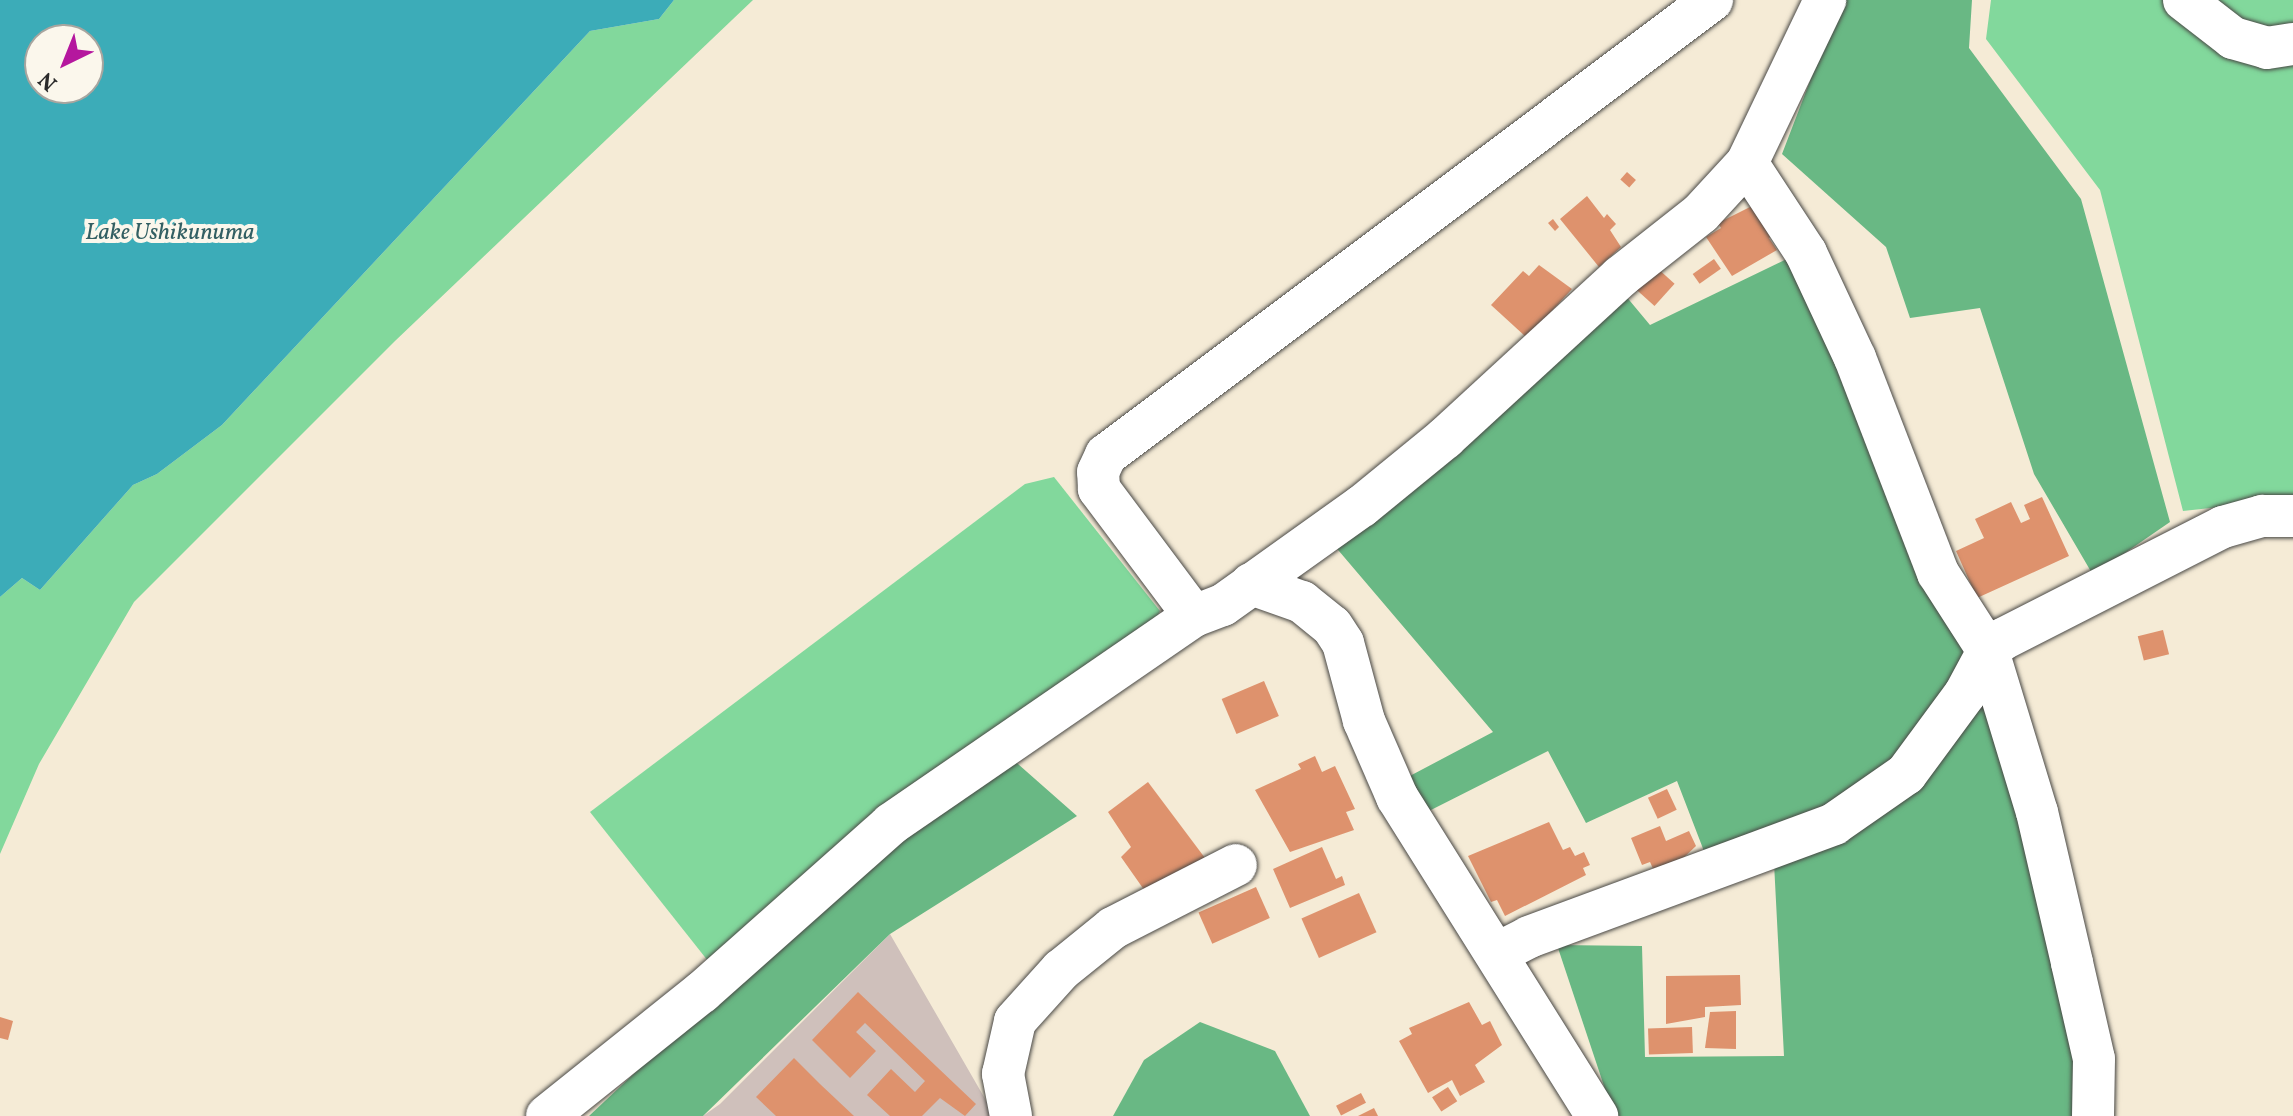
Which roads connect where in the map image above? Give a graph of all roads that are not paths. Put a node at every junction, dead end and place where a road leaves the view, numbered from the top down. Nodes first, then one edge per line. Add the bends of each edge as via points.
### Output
1 (1712, 0) edge
2 (1825, 0) edge
3 (2184, 0) edge
4 (2293, 44) edge
5 (1747, 163) junction
6 (2293, 516) edge
7 (1251, 584) junction
8 (1194, 616) junction
9 (1988, 651) junction
10 (1236, 865) dead end
11 (1498, 953) junction
12 (547, 1116) edge
13 (1011, 1116) edge
14 (1597, 1116) edge
15 (2093, 1116) edge

1 - 8 street via 1106,455 1098,472 1099,489
2 - 5 street
3 - 4 street via 2233,38 2267,48
5 - 7 street via 1701,213 1620,277 1445,438 1362,506
5 - 9 street via 1806,253 1855,358 1938,573
6 - 9 street via 2262,516 2223,527
7 - 8 street via 1223,605
7 - 11 street via 1302,602 1332,626 1343,643 1364,721 1397,797
8 - 12 street via 891,824 702,992
9 - 11 street via 1929,750 1882,796 1834,824
9 - 15 street via 2037,812 2094,1059
10 - 13 street via 1113,928 1061,970 1015,1021 1003,1074
11 - 14 street

